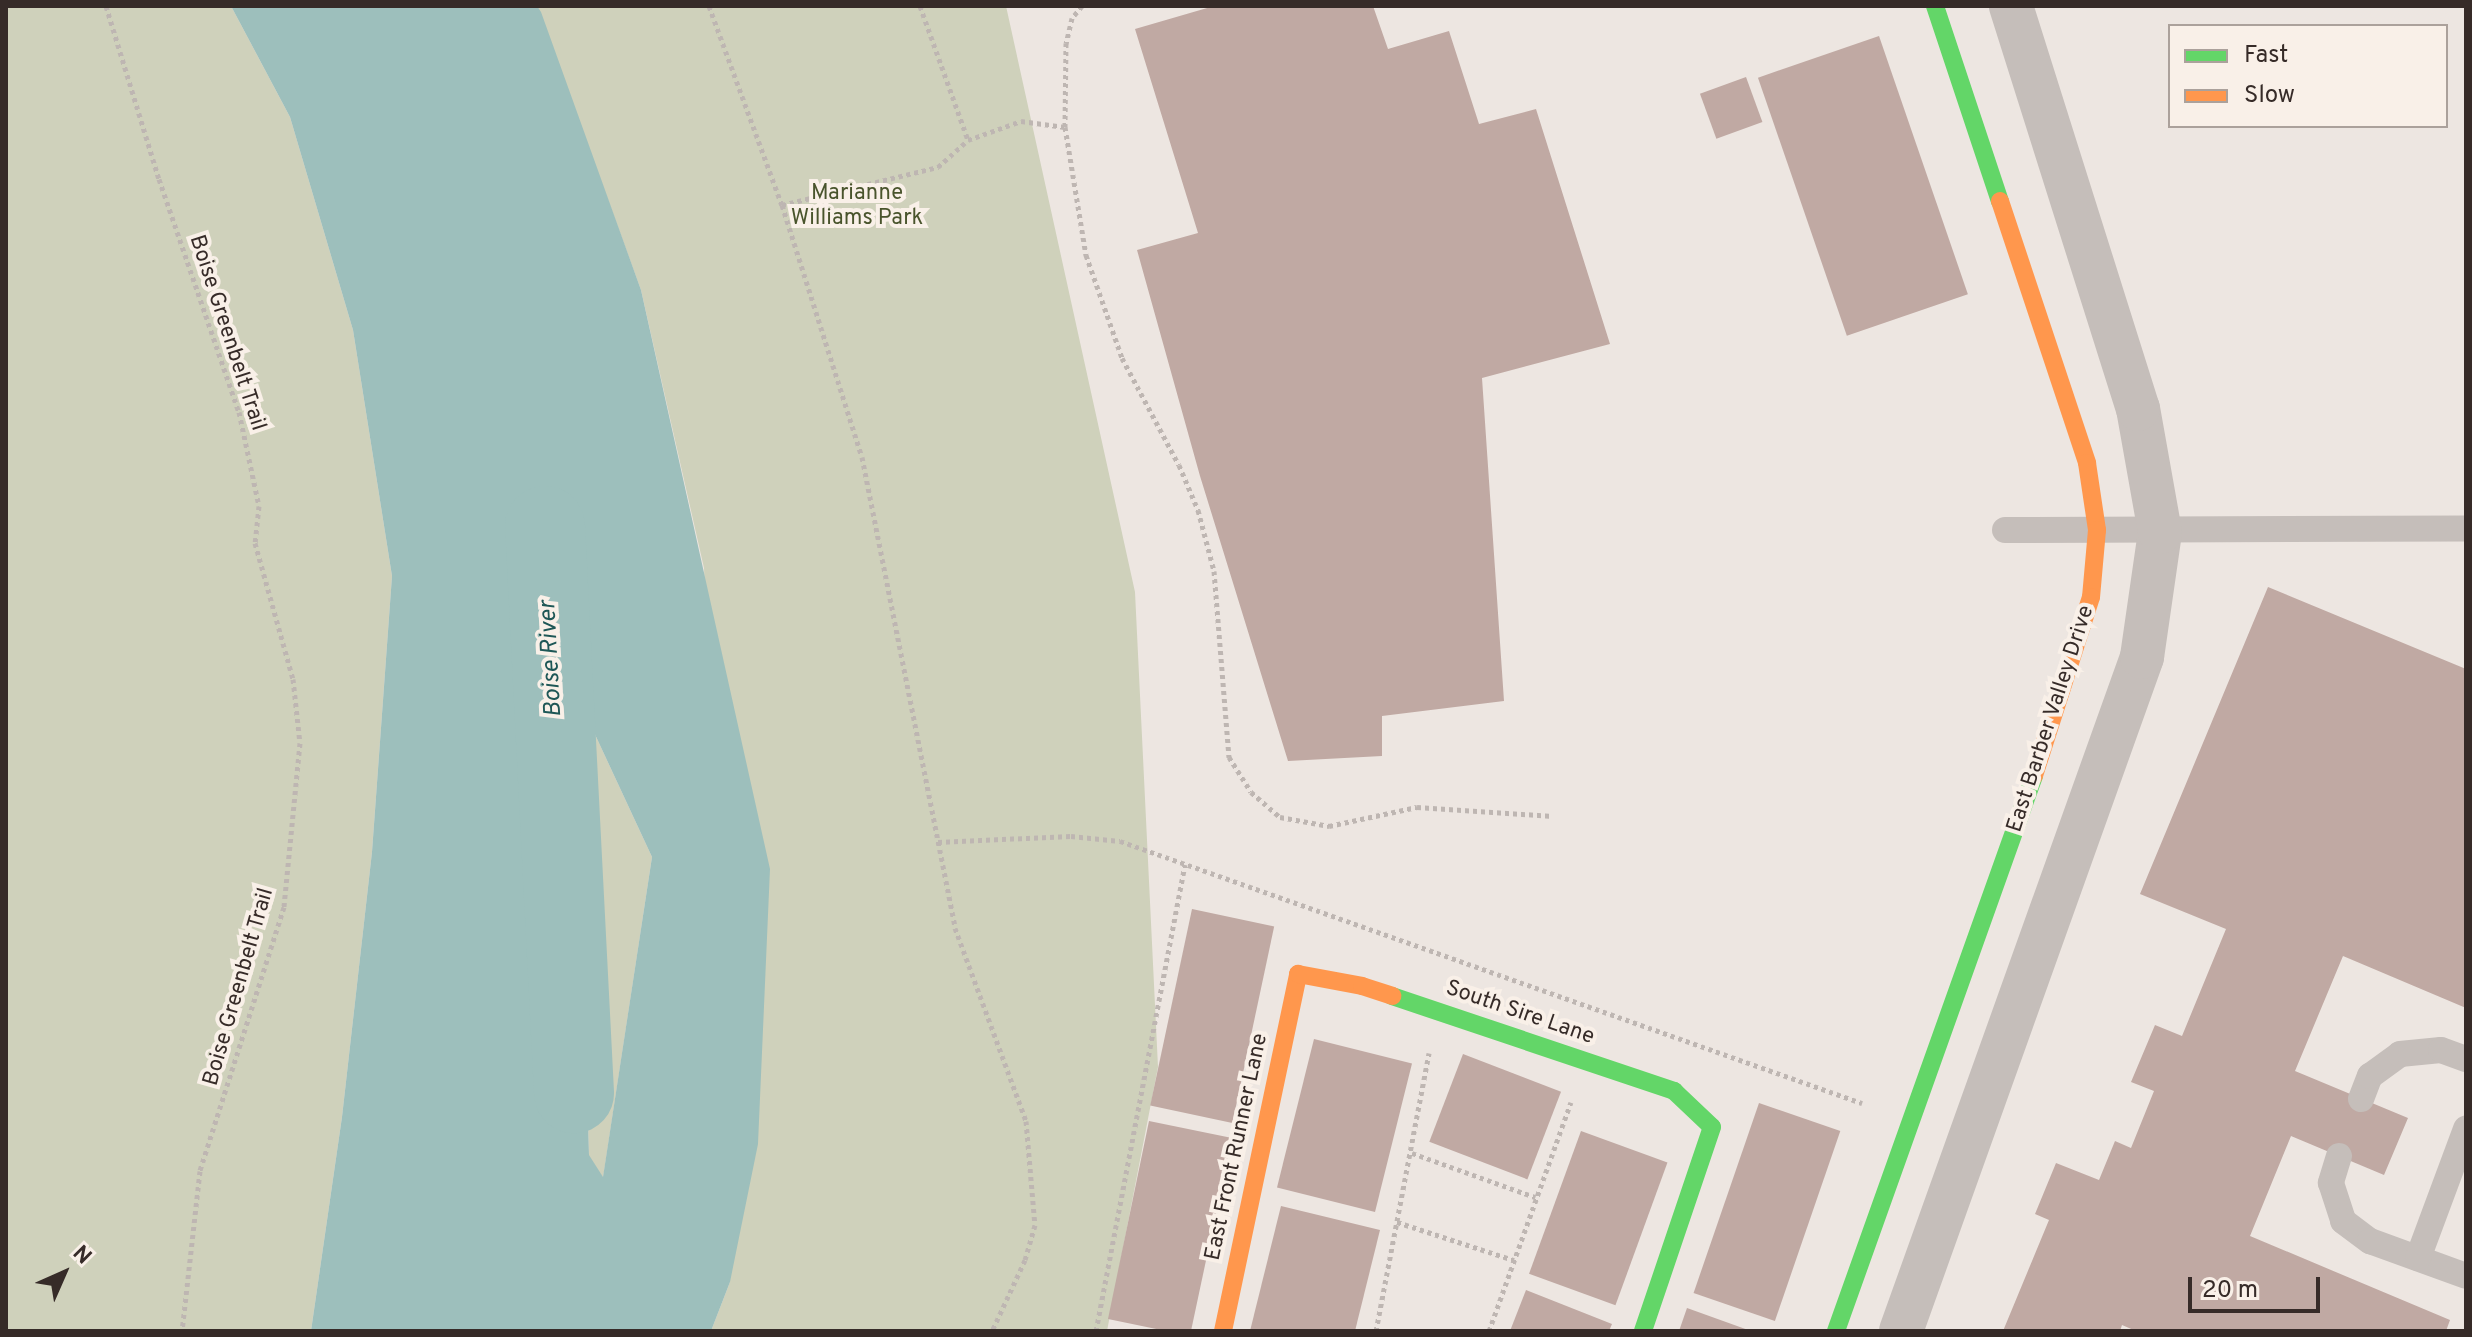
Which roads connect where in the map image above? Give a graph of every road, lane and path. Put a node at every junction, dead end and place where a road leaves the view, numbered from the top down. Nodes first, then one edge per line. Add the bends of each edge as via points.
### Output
1 (106, 6) edge
2 (709, 6) edge
3 (920, 6) edge
4 (1082, 6) edge
5 (1935, 6) edge
6 (2011, 6) edge
7 (1065, 127) junction
8 (968, 140) junction
9 (782, 205) junction
10 (2466, 528) edge
11 (2005, 530) dead end
12 (2097, 530) junction
13 (2160, 532) junction
14 (1553, 816) dead end
15 (938, 842) junction
16 (1185, 864) junction
17 (1298, 974) joint
18 (1430, 1046) dead end
19 (2466, 1059) edge
20 (1573, 1098) dead end
21 (2361, 1099) dead end
22 (1862, 1103) dead end
23 (2466, 1129) edge
24 (1412, 1153) junction
25 (2339, 1156) dead end
26 (1535, 1197) junction
27 (1397, 1222) junction
28 (2418, 1258) junction
29 (1514, 1260) junction
30 (2466, 1276) edge
31 (182, 1331) edge
32 (992, 1331) edge
33 (1096, 1331) edge
34 (1223, 1331) edge
35 (1376, 1331) edge
36 (1489, 1331) edge
37 (1643, 1331) edge
38 (1836, 1331) edge
39 (1901, 1331) edge

1 - 31 path, Boise Greenbelt Trail via 239,412 259,506 255,543 293,679 300,743 284,907 200,1171
2 - 9 path
3 - 8 path
4 - 7 path via 1072,18 1066,43
5 - 12 street, East Barber Valley Drive via 2087,463
6 - 13 street via 2138,409
7 - 8 path via 1021,121
7 - 14 path via 1086,255 1102,306 1122,358 1198,510 1214,571 1229,757 1251,792 1280,817 1329,826 1417,807
8 - 9 path via 938,167
9 - 15 path via 862,457
10 - 13 lane
11 - 12 lane
12 - 13 lane
12 - 38 street, East Barber Valley Drive via 2091,597 2059,705
13 - 39 street via 2142,657
15 - 16 path via 1102,838
15 - 32 path via 955,928 1026,1121 1035,1225
16 - 22 path
16 - 33 path
17 - 34 street, East Front Runner Lane
17 - 37 street, South Sire Lane via 1362,986 1674,1091 1712,1127
18 - 24 path
19 - 21 lane via 2441,1050 2400,1054 2370,1076
20 - 26 path
23 - 28 lane
24 - 26 path
24 - 27 path
25 - 28 lane via 2331,1183 2343,1221 2370,1241
26 - 29 path
27 - 29 path
27 - 35 path
28 - 30 lane
29 - 36 path

